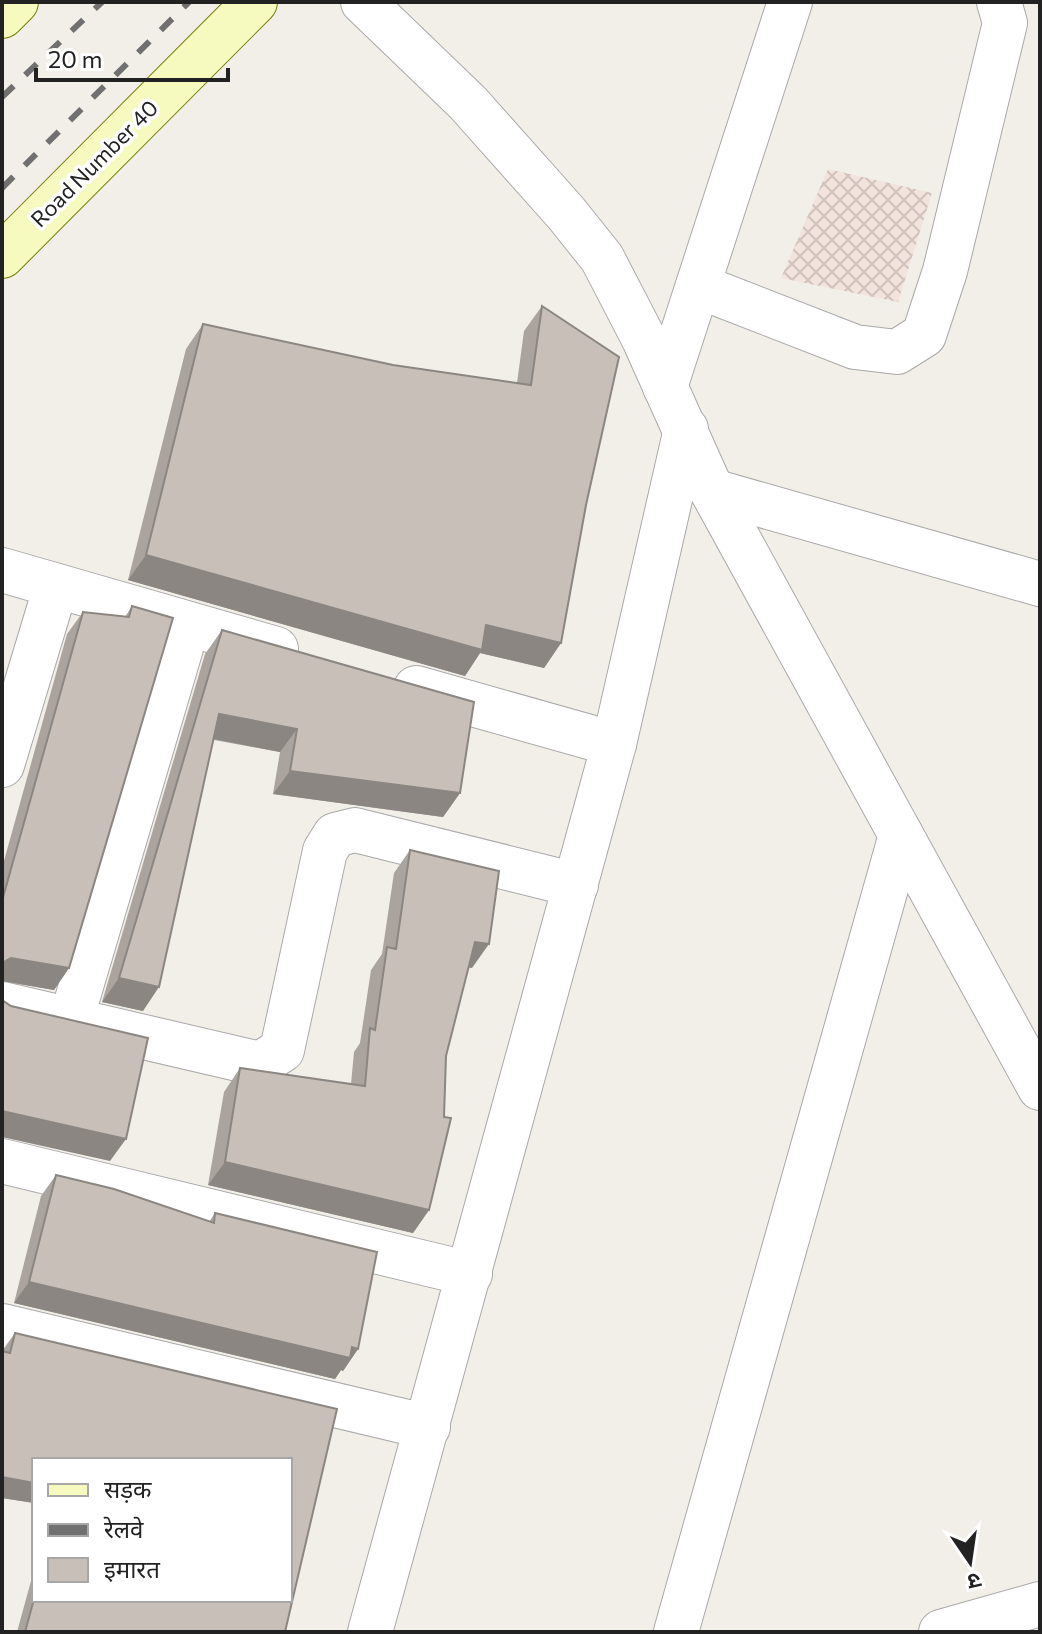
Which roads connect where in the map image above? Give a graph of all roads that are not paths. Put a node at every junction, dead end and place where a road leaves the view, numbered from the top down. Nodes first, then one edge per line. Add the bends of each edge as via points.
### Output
1 (16, 2) edge
2 (255, 2) edge
3 (363, 2) edge
4 (790, 2) edge
5 (999, 2) edge
6 (2, 16) edge
7 (2, 256) edge
8 (698, 286) junction
9 (665, 387) junction
10 (686, 429) junction
11 (712, 491) junction
12 (2, 570) edge
13 (1040, 584) edge
14 (56, 586) junction
15 (188, 624) junction
16 (310, 658) edge
17 (371, 675) edge
18 (614, 744) junction
19 (2, 765) edge
20 (901, 835) junction
21 (576, 885) junction
22 (2, 1004) edge
23 (71, 1020) junction
24 (1040, 1088) edge
25 (2, 1161) edge
26 (470, 1274) junction
27 (2, 1326) edge
28 (428, 1427) junction
29 (1040, 1604) edge
30 (370, 1632) edge
31 (676, 1632) edge
32 (941, 1632) edge

1 - 6 main road
2 - 7 main road, Road Number 40
3 - 9 street via 468,103 602,258
4 - 8 street
5 - 8 street via 1005,23 945,271 924,335 897,352 855,347
8 - 9 street
9 - 10 street
10 - 11 street
10 - 18 street
11 - 13 street
11 - 20 street
12 - 14 street
14 - 15 street
14 - 19 street
15 - 16 street
15 - 23 street
17 - 18 street
18 - 21 street
20 - 24 street
20 - 31 street
21 - 23 street via 355,830 335,835 325,851 282,1050 260,1064
21 - 26 street
22 - 23 street
25 - 26 street
26 - 28 street
27 - 28 street
28 - 30 street
29 - 32 street

